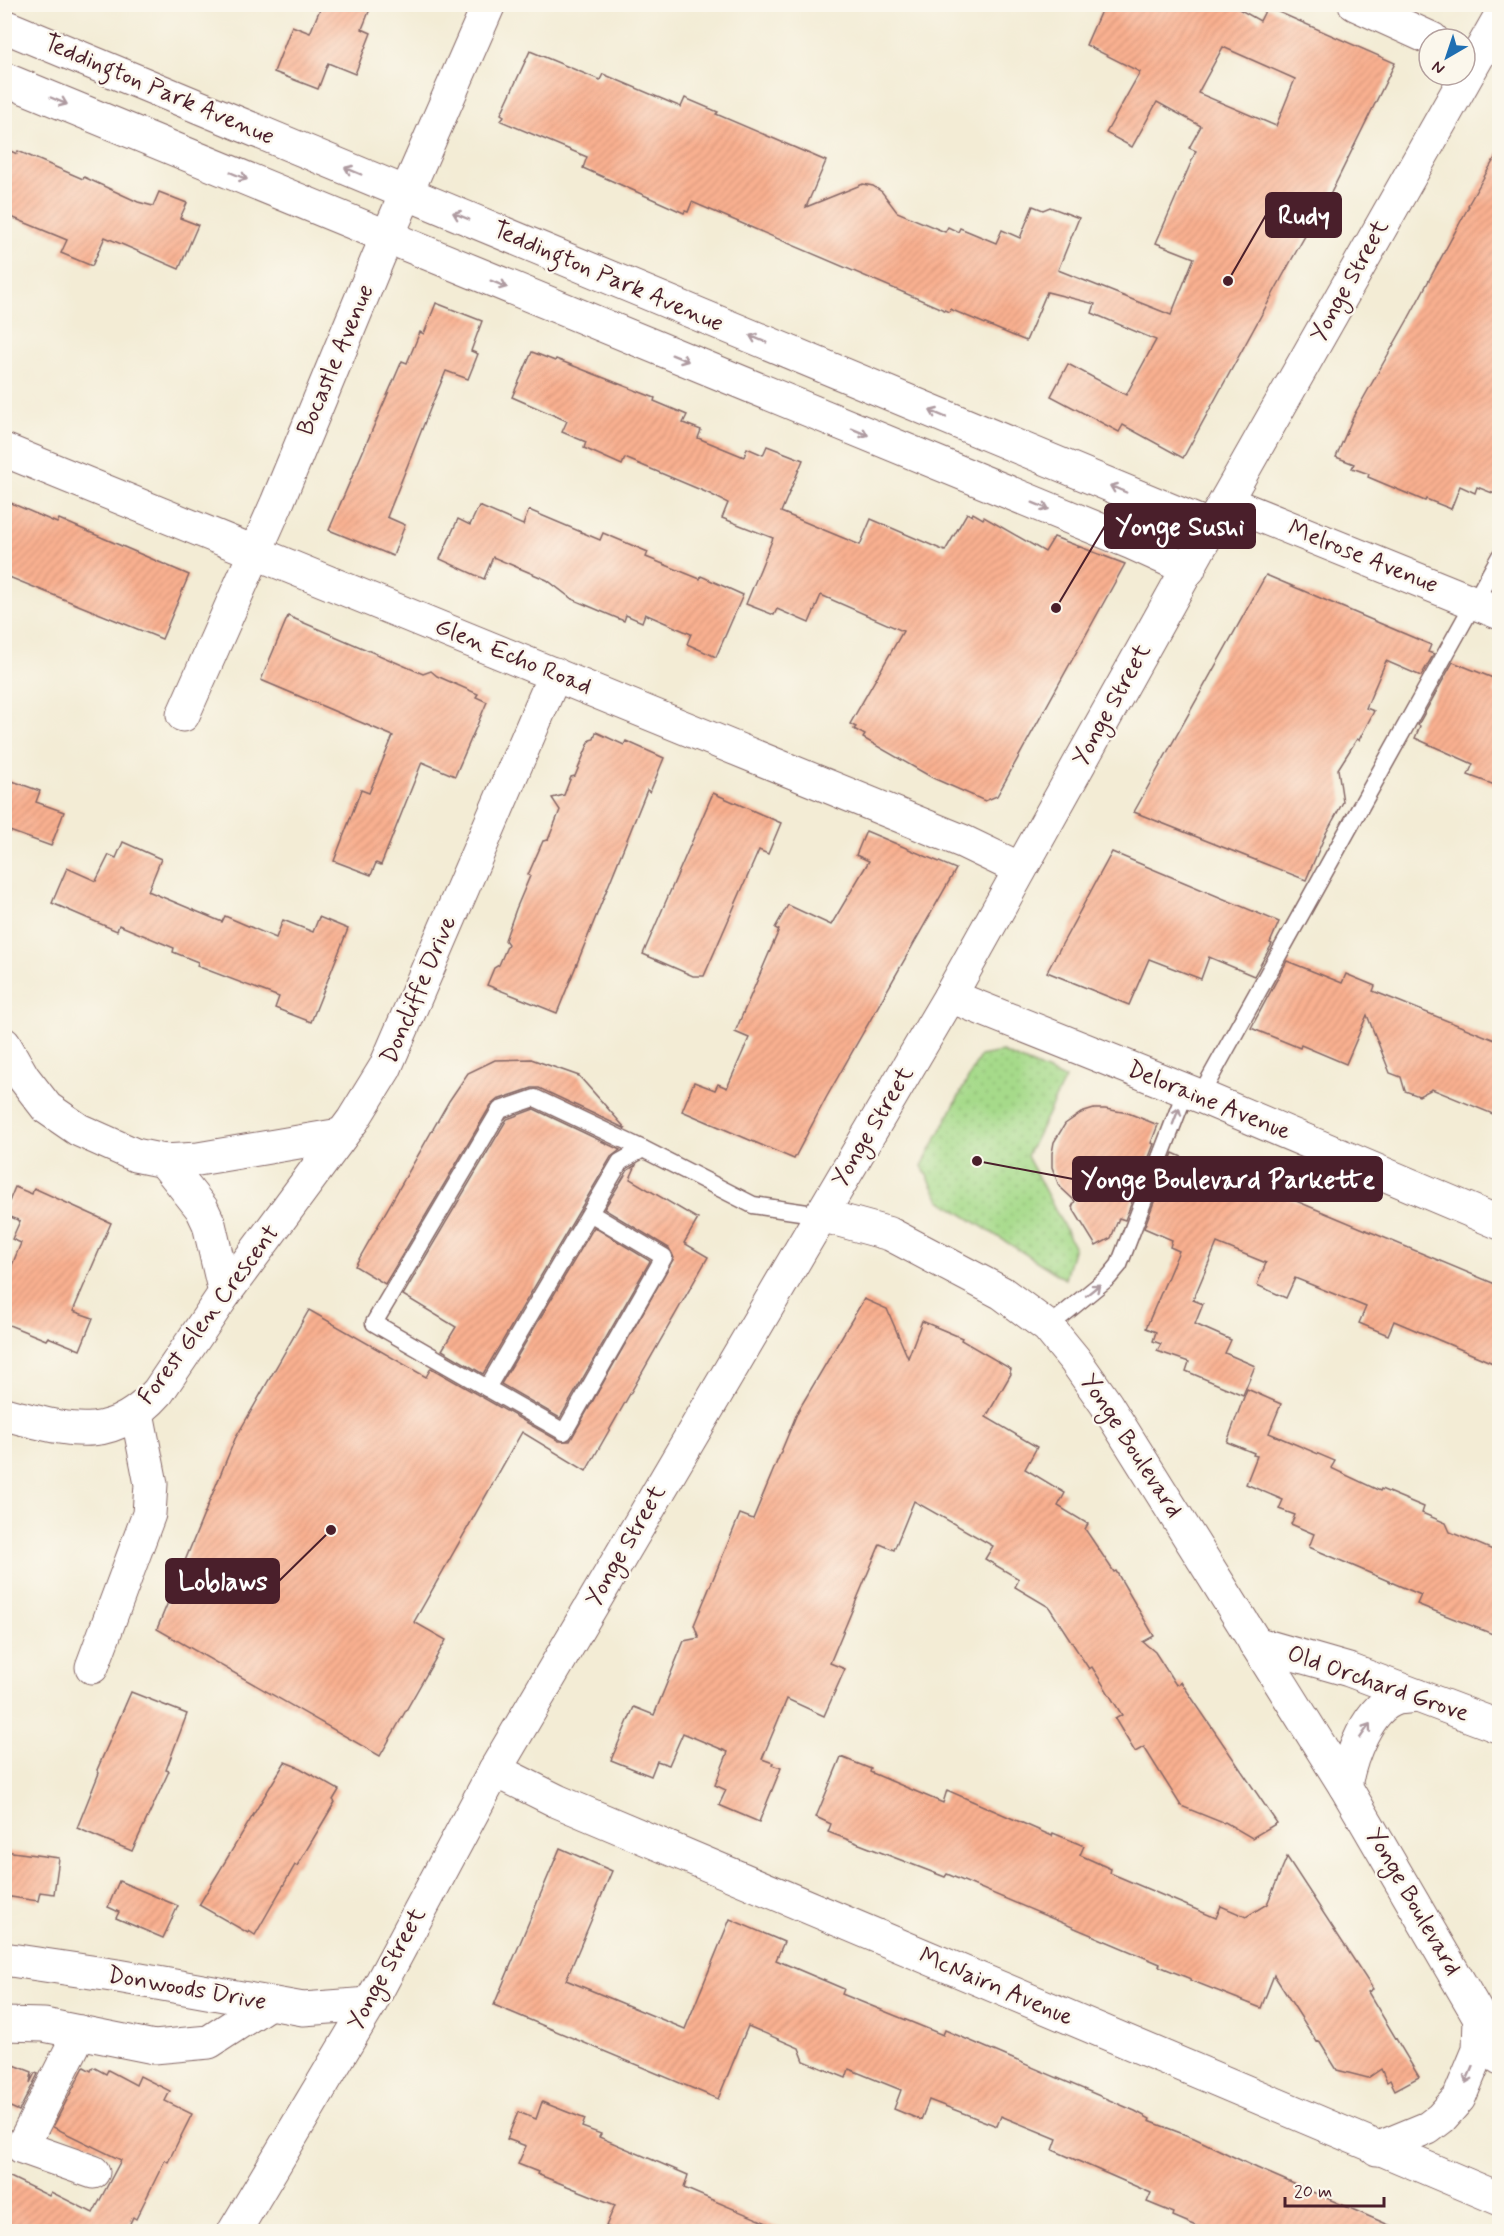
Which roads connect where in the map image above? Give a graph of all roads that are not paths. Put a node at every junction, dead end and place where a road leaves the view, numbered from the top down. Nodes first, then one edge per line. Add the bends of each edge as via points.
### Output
1 (489, 4) edge
2 (1355, 4) edge
3 (1500, 17) edge
4 (4, 26) edge
5 (1417, 32) edge
6 (1477, 48) edge
7 (4, 78) edge
8 (1454, 87) edge
9 (407, 193) junction
10 (387, 238) junction
11 (4, 450) edge
12 (1219, 514) junction
13 (255, 552) junction
14 (1500, 556) edge
15 (1189, 569) junction
16 (1487, 608) edge
17 (555, 674) junction
18 (183, 715) dead end
19 (1020, 869) junction
20 (950, 996) junction
21 (4, 1044) edge
22 (1193, 1093) junction
23 (340, 1135) junction
24 (643, 1149) junction
25 (164, 1161) junction
26 (590, 1213) junction
27 (821, 1215) junction
28 (1500, 1223) edge
29 (225, 1293) junction
30 (1048, 1327) junction
31 (487, 1388) junction
32 (137, 1413) junction
33 (4, 1414) edge
34 (1255, 1643) junction
35 (92, 1667) dead end
36 (1418, 1696) junction
37 (1500, 1727) edge
38 (495, 1770) junction
39 (1345, 1786) junction
40 (4, 1959) edge
41 (269, 2003) junction
42 (370, 2004) junction
43 (1480, 2018) junction
44 (4, 2024) edge
45 (80, 2032) junction
46 (1500, 2058) edge
47 (1377, 2149) junction
48 (93, 2172) dead end
49 (1500, 2199) edge
50 (234, 2232) edge

1 - 9 street, Bocastle Avenue
2 - 5 street
3 - 6 street, Yonge Street
9 -> 4 street, Teddington Park Avenue
7 -> 10 street, Teddington Park Avenue
8 - 12 street, Yonge Street
9 - 10 street, Bocastle Avenue
12 -> 9 street, Teddington Park Avenue
10 - 13 street, Bocastle Avenue
10 -> 15 street, Teddington Park Avenue
11 - 13 street, Glen Echo Road
12 - 15 street, Yonge Street
12 - 16 street, Melrose Avenue
13 - 17 street, Glen Echo Road
13 - 18 street, Bocastle Avenue
14 - 16 lane
15 - 19 street, Yonge Street
16 - 22 lane
17 - 19 street, Glen Echo Road via 962,841
17 - 23 street, Doncliffe Drive via 385,1068 366,1102
19 - 20 street, Yonge Street
20 - 22 street, Deloraine Avenue
20 - 27 street, Yonge Street
21 - 25 street via 35,1094 61,1119 117,1148
22 - 28 street, Deloraine Avenue
30 -> 22 lane via 1119,1265
23 - 25 street
23 - 29 street, Forest Glen Crescent
24 - 26 lane via 620,1162
24 - 27 lane via 753,1205
24 - 31 lane via 535,1098 500,1110 374,1323
25 - 29 street via 202,1209 209,1224
26 - 31 lane
26 - 31 lane via 664,1257 564,1432
27 - 30 street, Yonge Boulevard via 890,1234 911,1244 1002,1293
27 - 38 street, Yonge Street
29 - 32 street, Forest Glen Crescent via 158,1392
30 - 34 street, Yonge Boulevard via 1106,1404
32 - 33 street, Forest Glen Crescent via 120,1423 93,1430
32 - 35 street via 151,1484 148,1514
34 - 36 street, Old Orchard Grove via 1340,1667
34 - 39 street, Yonge Boulevard
36 - 37 street, Old Orchard Grove
39 -> 36 street via 1356,1744 1381,1709 1396,1698
38 - 42 street, Yonge Street
38 - 47 street, McNairn Avenue via 557,1801
39 - 43 street, Yonge Boulevard
40 - 41 street, Donwoods Drive
41 - 42 street, Donwoods Drive via 303,2009
41 - 45 street via 209,2042 154,2047
42 - 50 street, Yonge Street
43 - 46 street, Yonge Boulevard
43 -> 47 street via 1479,2050 1459,2098 1428,2128
44 - 45 street via 44,2025
45 - 48 street via 22,2146
47 - 49 street, McNairn Avenue

